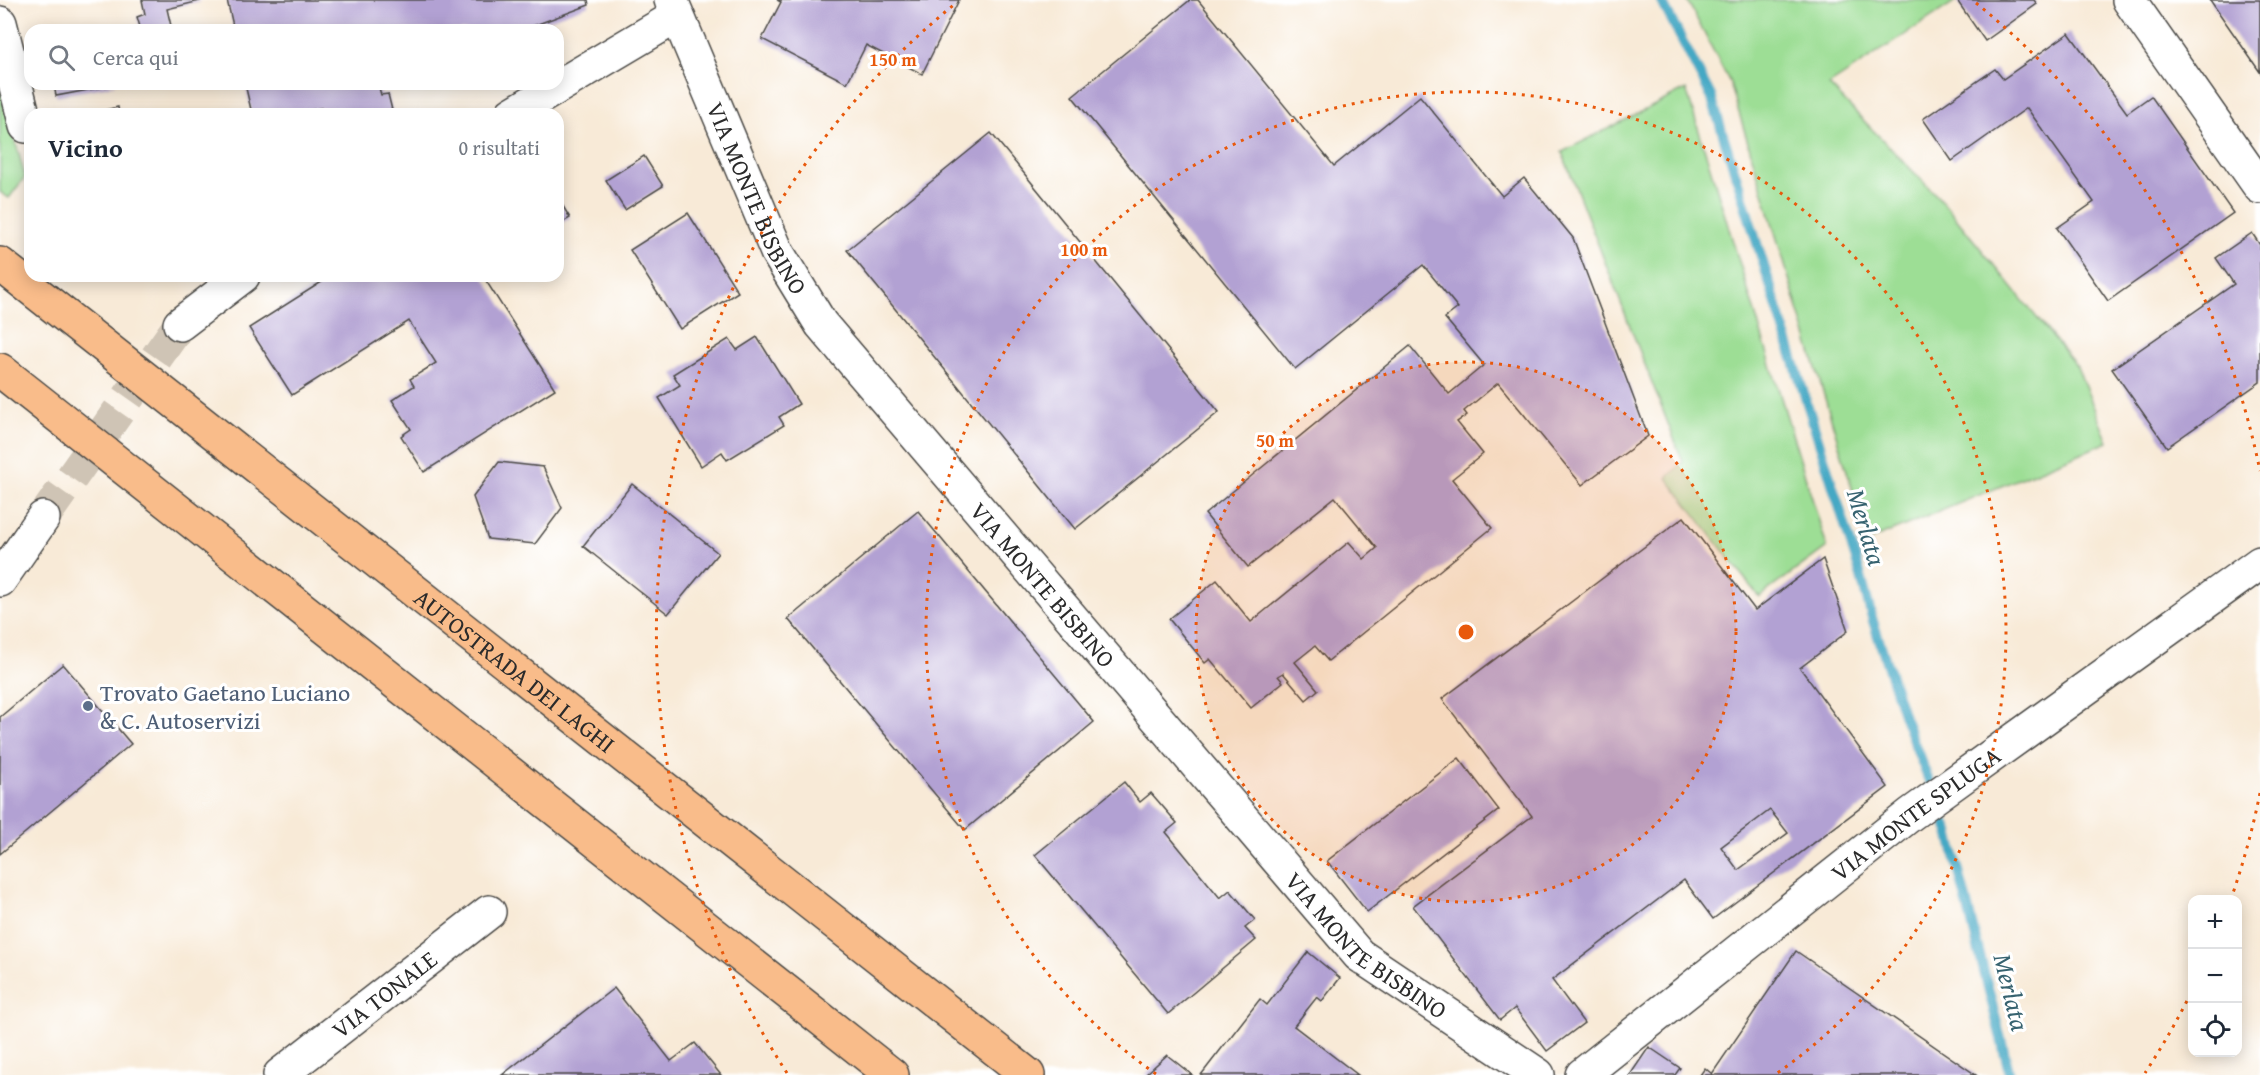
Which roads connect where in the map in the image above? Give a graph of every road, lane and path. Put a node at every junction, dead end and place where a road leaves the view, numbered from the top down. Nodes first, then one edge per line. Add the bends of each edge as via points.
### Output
1 (2129, 0) edge
2 (674, 8) edge
3 (0, 24) edge
4 (564, 80) edge
5 (549, 90) edge
6 (521, 108) edge
7 (24, 118) edge
8 (2260, 187) edge
9 (0, 264) edge
10 (235, 282) edge
11 (180, 324) tunnel mouth
12 (0, 370) edge
13 (43, 518) tunnel mouth
14 (2260, 563) edge
15 (0, 580) edge
16 (489, 912) dead end
17 (280, 1075) edge
18 (892, 1075) edge
19 (1028, 1075) edge
20 (1538, 1075) edge
21 (1582, 1075) edge

1 - 8 street
2 - 4 street
2 - 20 street, VIA MONTE BISBINO via 777,252 820,324 1359,956
3 - 7 street
5 - 6 street
9 - 19 highway, AUTOSTRADA DEI LAGHI
10 - 11 street
12 - 18 highway
13 - 15 street
14 - 21 street, VIA MONTE SPLUGA via 1911,814
16 - 17 street, VIA TONALE

